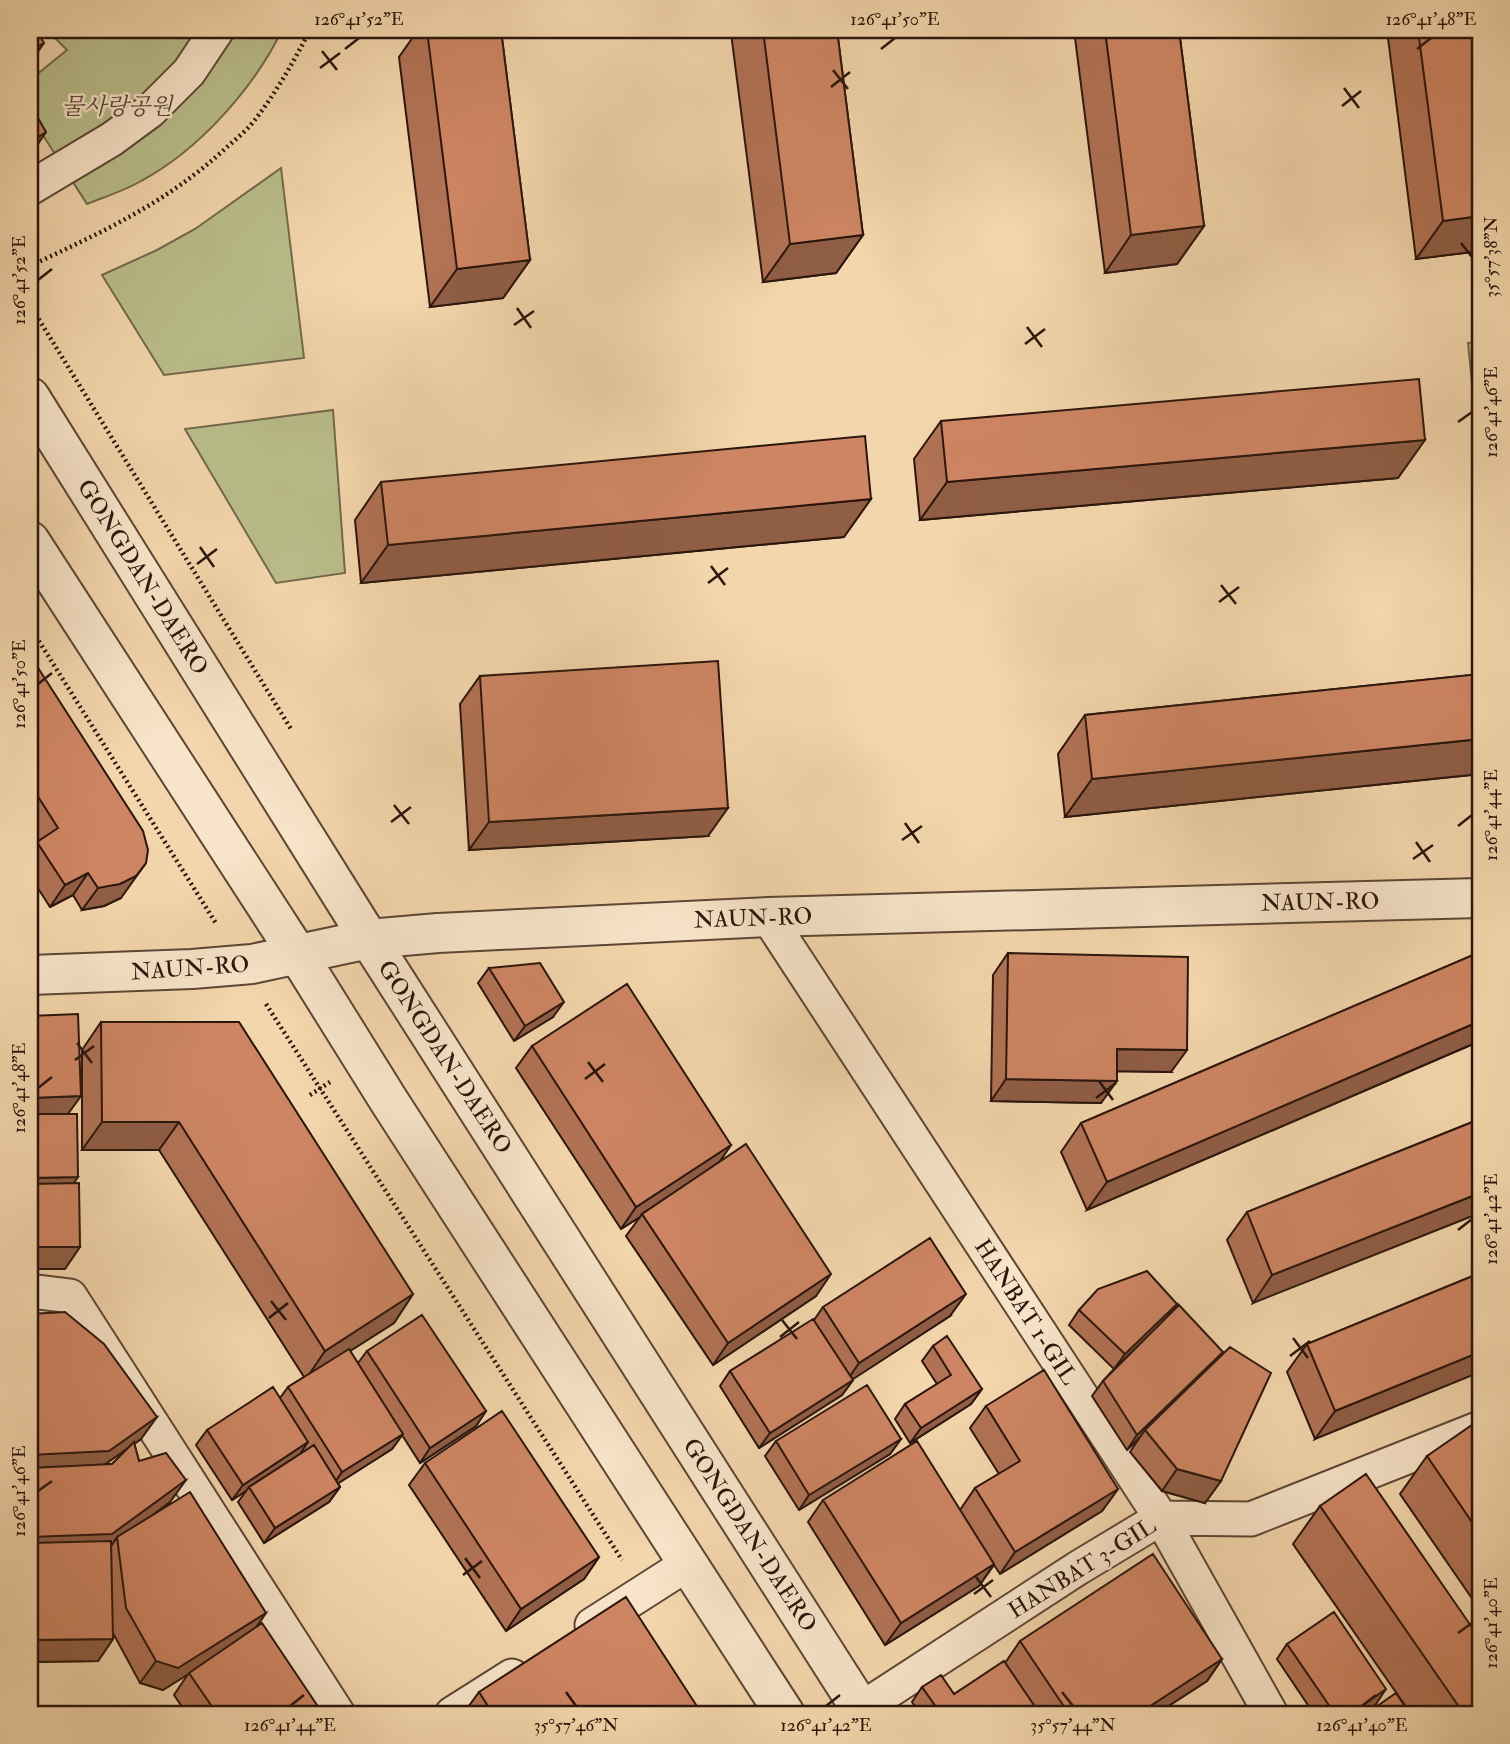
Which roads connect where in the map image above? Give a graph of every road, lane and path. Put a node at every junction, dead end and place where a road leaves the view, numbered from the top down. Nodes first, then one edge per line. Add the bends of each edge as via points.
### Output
1 (217, 30) edge
2 (310, 30) edge
3 (30, 188) edge
4 (30, 266) edge
5 (30, 305) edge
6 (30, 397) edge
7 (30, 541) edge
8 (30, 626) edge
9 (297, 740) dead end
10 (1480, 898) edge
11 (206, 907) dead end
12 (768, 917) junction
13 (369, 939) junction
14 (298, 955) junction
15 (30, 975) edge
16 (270, 1012) dead end
17 (30, 1291) edge
18 (1480, 1428) edge
19 (1161, 1518) junction
20 (689, 1563) junction
21 (643, 1593) junction
22 (863, 1712) edge
23 (338, 1714) edge
24 (452, 1714) edge
25 (785, 1714) edge
26 (1271, 1714) edge

1 - 3 street via 190,72 150,111 113,139
2 - 4 path via 252,123 205,168 154,204
5 - 9 path
6 - 13 street, GONGDAN-DAERO
7 - 14 street
8 - 11 path
10 - 12 street, NAUN-RO
12 - 13 street, NAUN-RO
12 - 19 street, HANBAT 1-GIL
13 - 14 street, NAUN-RO
13 - 22 street, GONGDAN-DAERO
14 - 15 street, NAUN-RO via 192,970
14 - 20 street
16 - 21 path
17 - 23 street via 69,1296
18 - 19 street, HANBAT 3-GIL via 1251,1519
19 - 22 street, HANBAT 3-GIL
19 - 26 street, HANBAT 1-GIL
20 - 21 street
20 - 25 street
21 - 24 street

